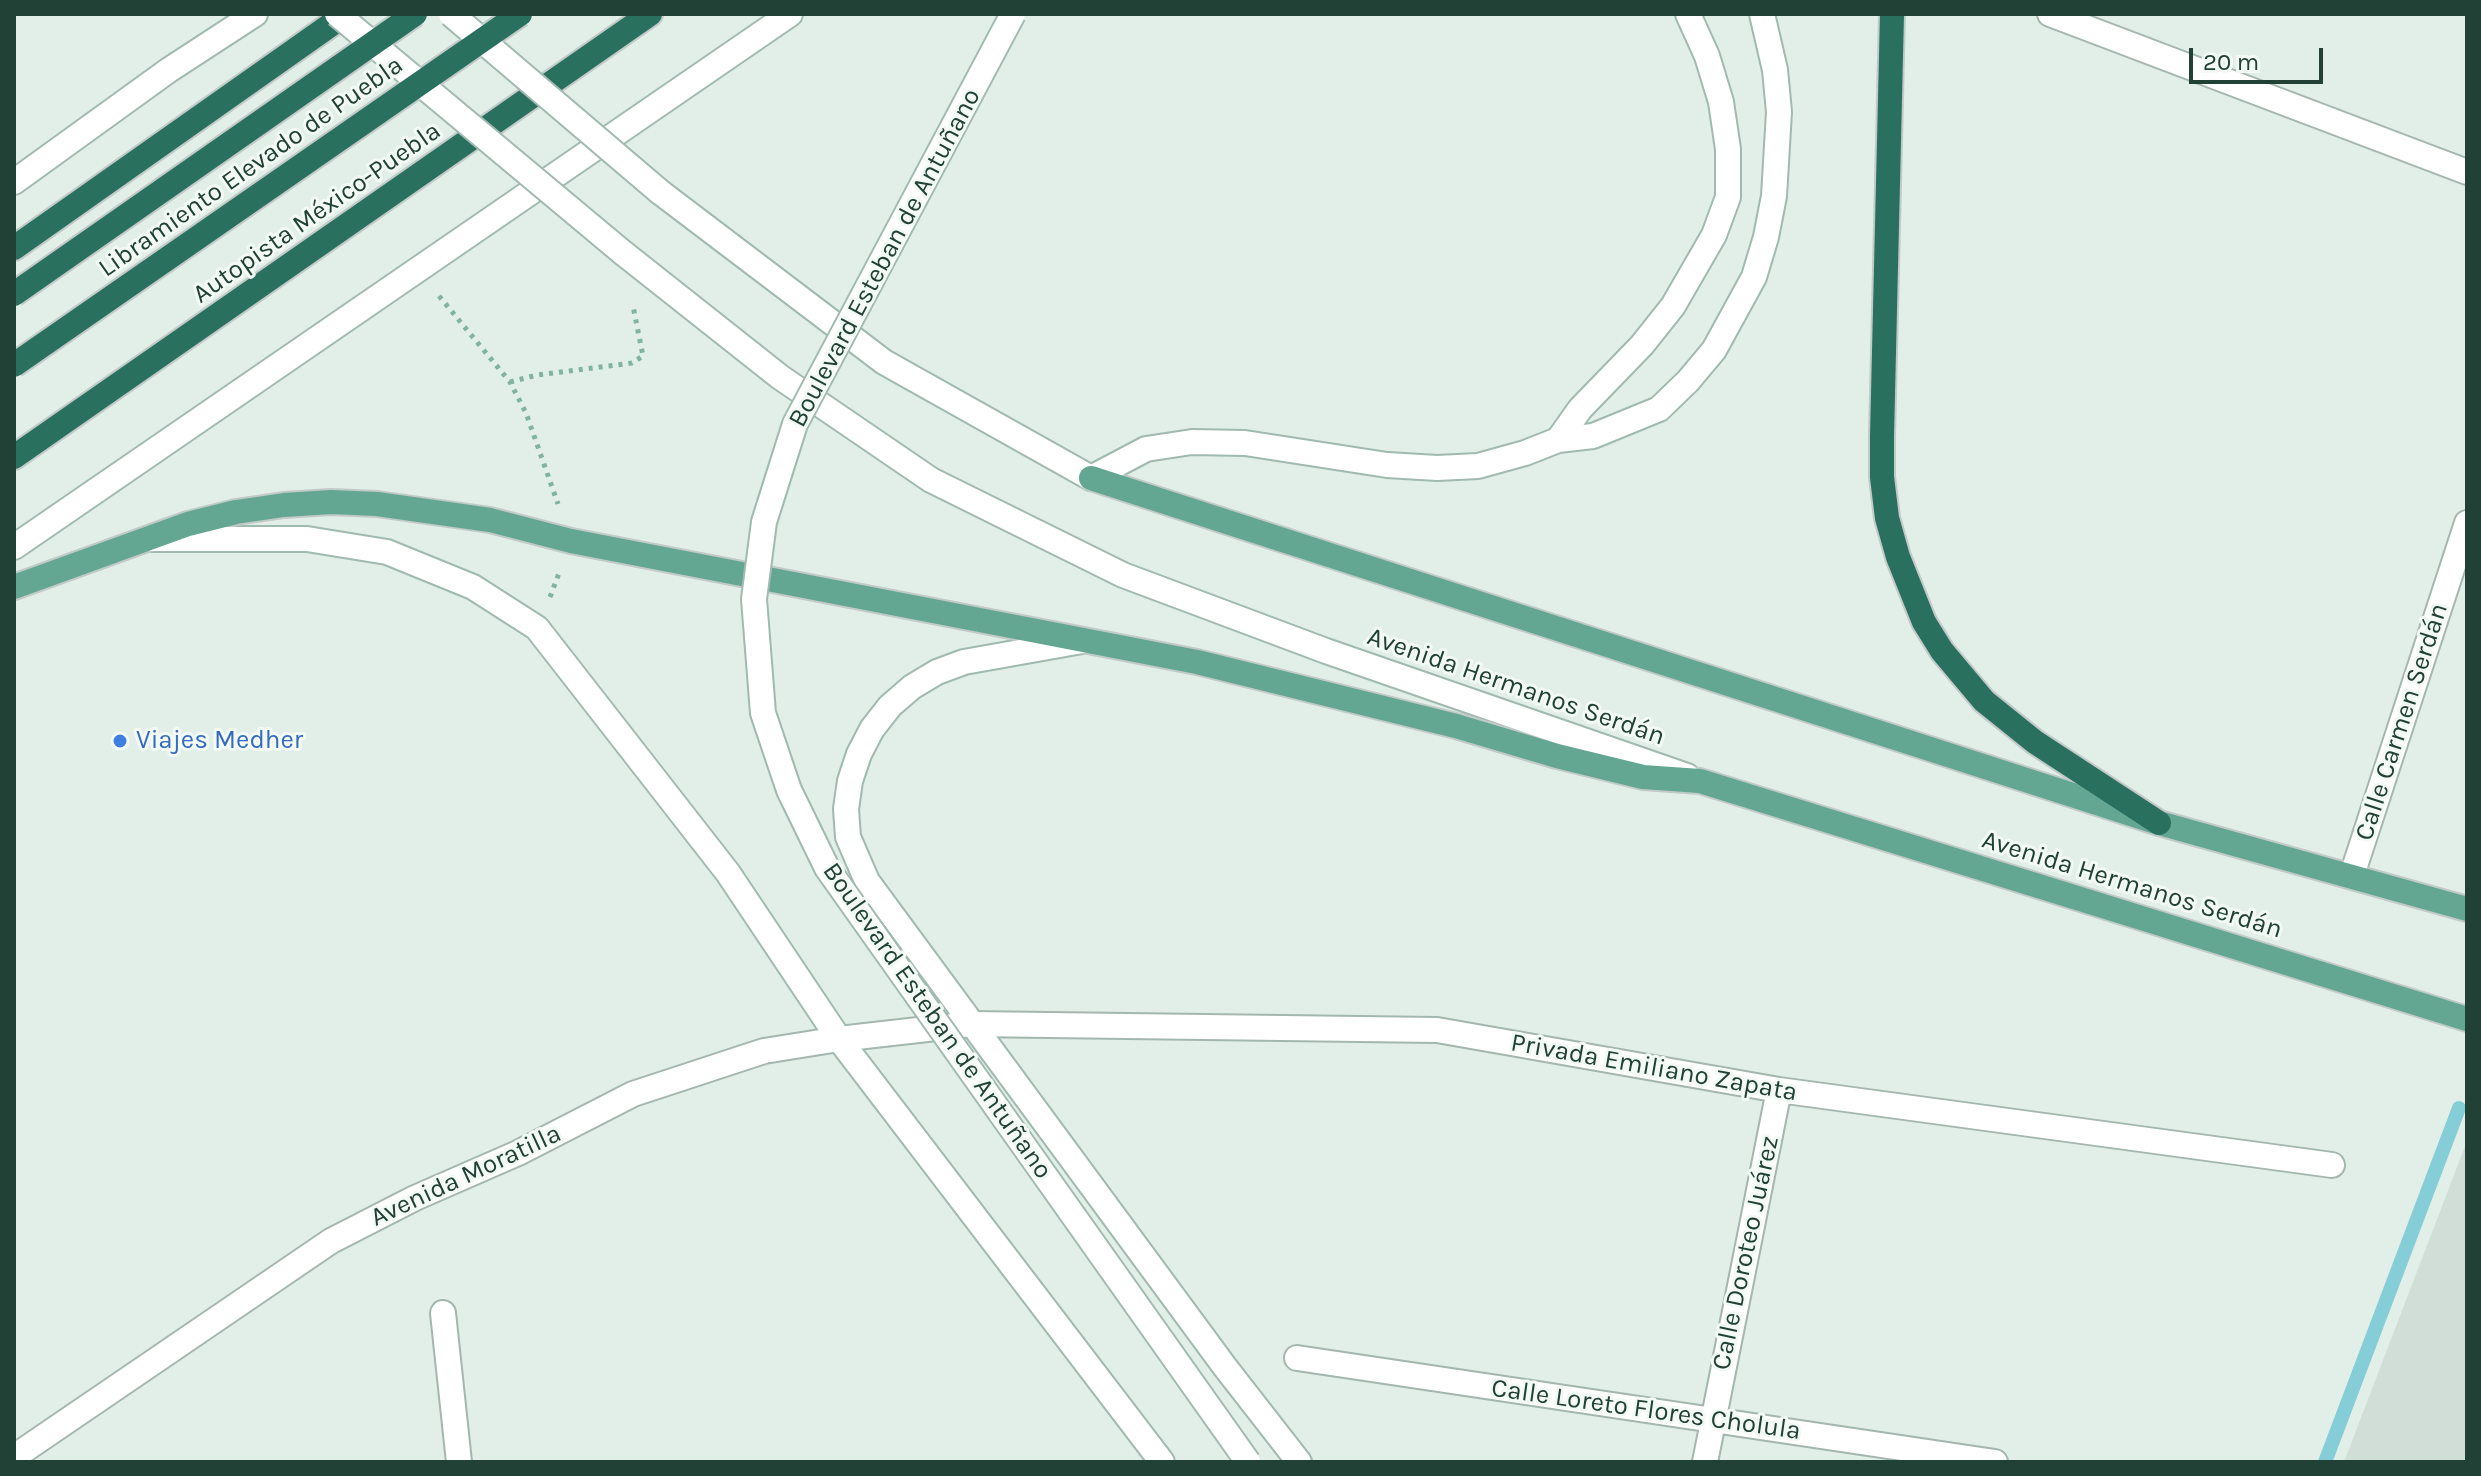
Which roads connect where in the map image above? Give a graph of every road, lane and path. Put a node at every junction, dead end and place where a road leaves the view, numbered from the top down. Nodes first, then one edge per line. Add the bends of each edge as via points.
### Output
1 (255, 14) edge
2 (337, 14) edge
3 (346, 14) edge
4 (415, 14) edge
5 (451, 14) edge
6 (520, 14) edge
7 (650, 14) edge
8 (790, 14) edge
9 (1013, 14) edge
10 (1688, 14) edge
11 (1762, 14) edge
12 (1892, 14) edge
13 (2050, 14) edge
14 (2467, 172) edge
15 (14, 182) edge
16 (14, 248) edge
17 (625, 255) junction
18 (416, 271) junction
19 (14, 294) edge
20 (14, 365) edge
21 (510, 382) junction
22 (1558, 440) junction
23 (14, 457) edge
24 (1091, 478) junction
25 (2467, 523) edge
26 (142, 539) junction
27 (571, 541) junction
28 (14, 547) edge
29 (14, 587) edge
30 (537, 628) junction
31 (1089, 639) junction
32 (1700, 781) junction
33 (2159, 823) junction
34 (2352, 875) junction
35 (2467, 909) edge
36 (2467, 1019) edge
37 (971, 1024) junction
38 (839, 1039) junction
39 (1779, 1090) junction
40 (2332, 1165) dead end
41 (443, 1313) dead end
42 (1297, 1358) dead end
43 (1712, 1420) junction
44 (14, 1457) edge
45 (459, 1462) edge
46 (1162, 1462) edge
47 (1248, 1462) edge
48 (1299, 1462) edge
49 (1705, 1462) edge
50 (1995, 1462) edge

1 - 15 street
2 - 17 street, Avenida Hermanos Serdán, bridge
3 - 16 highway
4 - 19 highway, Libramiento Elevado de Puebla, bridge
5 - 24 street, bridge via 660,192 884,362
6 - 20 highway, Libramiento Elevado de Puebla, bridge
7 - 23 highway, Autopista México-Puebla
8 - 18 street
9 - 47 street, Boulevard Esteban de Antuñano, bridge via 795,424 764,522 754,599 763,713 789,790 827,868
10 - 22 street via 1721,102 1728,197 1714,235 1673,306
11 - 22 street via 1779,112 1774,196 1754,277 1714,350 1659,409 1593,436
12 - 33 highway via 1882,477 1898,557 1924,622 1984,701 2035,742
13 - 14 street
17 - 21 path via 643,356 632,363
17 - 32 street, Avenida Hermanos Serdán via 780,377 931,480 1123,575
18 - 21 path
18 - 28 street
21 - 27 path
22 - 24 street via 1478,466 1437,468 1245,443 1192,442 1146,449
24 - 33 main road
25 - 34 street, Calle Carmen Serdán
26 - 27 main road via 236,512 331,502 424,509
26 - 29 main road
26 - 30 street via 307,539 387,552 473,587
27 - 30 path
27 - 31 main road
30 - 38 street via 728,873
31 - 32 main road via 1456,726 1643,777
31 - 37 street via 964,662 937,672 890,706 872,729 850,781 848,837 867,881
32 - 36 main road, Avenida Hermanos Serdán
33 - 34 main road
34 - 35 main road
37 - 38 street, Avenida Moratilla
37 - 39 street, Privada Emiliano Zapata via 1437,1030
37 - 48 street
38 - 44 street, Avenida Moratilla via 764,1051 633,1094 415,1198 331,1241
38 - 46 street
39 - 40 street, Privada Emiliano Zapata
39 - 43 street, Calle Doroteo Juárez
41 - 45 street
42 - 43 street, Calle Loreto Flores Cholula
43 - 49 street, Calle Doroteo Juárez
43 - 50 street, Calle Loreto Flores Cholula

